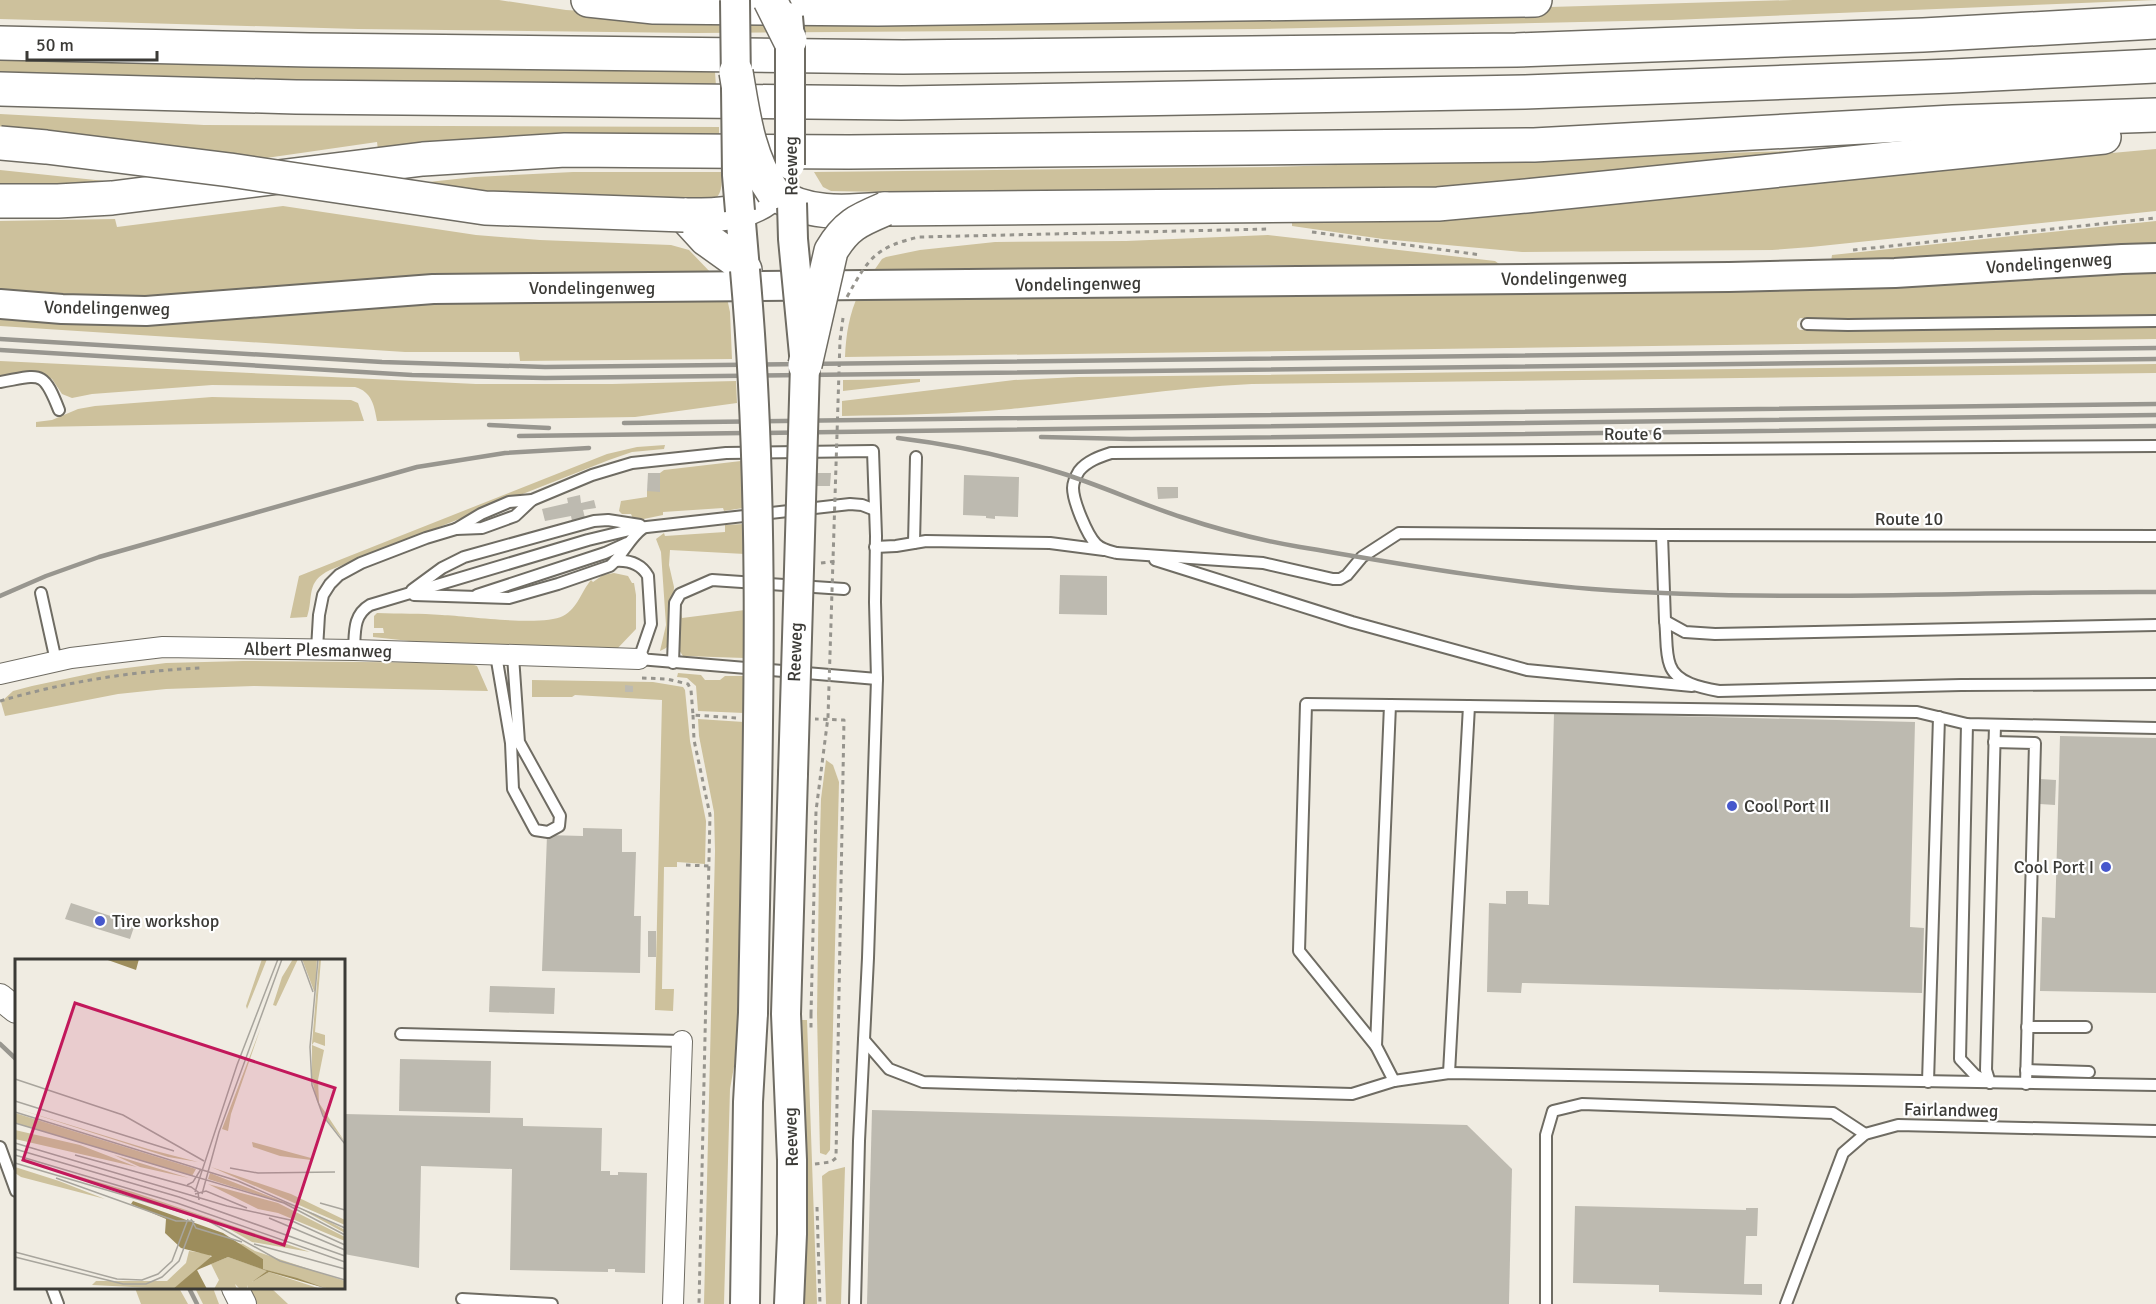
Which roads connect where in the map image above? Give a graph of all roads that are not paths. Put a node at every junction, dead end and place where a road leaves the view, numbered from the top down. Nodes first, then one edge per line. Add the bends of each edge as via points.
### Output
1 (588, 0) edge
2 (735, 0) edge
3 (770, 0) edge
4 (786, 0) edge
5 (1535, 0) edge
6 (2156, 22) edge
7 (790, 40) junction
8 (0, 43) edge
9 (2156, 66) edge
10 (736, 72) junction
11 (0, 89) edge
12 (2156, 115) edge
13 (2156, 131) edge
14 (0, 143) edge
15 (790, 165) joint
16 (782, 198) junction
17 (0, 201) edge
18 (885, 209) junction
19 (740, 211) junction
20 (684, 215) junction
21 (2156, 258) edge
22 (745, 270) junction
23 (0, 304) edge
24 (2156, 321) edge
25 (1807, 324) dead end
26 (806, 365) junction
27 (0, 382) edge
28 (58, 410) dead end
29 (2156, 446) edge
30 (916, 457) dead end
31 (875, 510) junction
32 (646, 526) junction
33 (1662, 535) junction
34 (2156, 536) edge
35 (630, 542) junction
36 (915, 543) junction
37 (875, 547) junction
38 (1104, 550) junction
39 (1137, 555) junction
40 (615, 561) junction
41 (844, 589) dead end
42 (41, 593) dead end
43 (405, 595) junction
44 (468, 598) junction
45 (1665, 621) junction
46 (2156, 625) edge
47 (317, 649) junction
48 (354, 650) junction
49 (505, 655) junction
50 (639, 659) junction
51 (56, 662) junction
52 (673, 663) junction
53 (0, 674) edge
54 (878, 679) junction
55 (2156, 684) edge
56 (1697, 687) junction
57 (1390, 705) junction
58 (1470, 706) junction
59 (1939, 717) junction
60 (1966, 724) junction
61 (1995, 724) junction
62 (2156, 728) edge
63 (1994, 742) junction
64 (0, 997) edge
65 (15, 1009) edge
66 (2027, 1027) junction
67 (2086, 1027) dead end
68 (401, 1034) dead end
69 (864, 1040) junction
70 (682, 1041) joint
71 (1376, 1047) junction
72 (2026, 1070) junction
73 (2089, 1072) dead end
74 (1449, 1073) junction
75 (1394, 1081) junction
76 (1929, 1082) junction
77 (1990, 1083) junction
78 (2026, 1084) junction
79 (2156, 1085) edge
80 (2156, 1131) edge
81 (1865, 1134) junction
82 (0, 1147) edge
83 (15, 1188) edge
84 (53, 1289) edge
85 (236, 1289) edge
86 (462, 1299) dead end
87 (58, 1304) edge
88 (243, 1304) edge
89 (552, 1304) edge
90 (673, 1304) edge
91 (745, 1304) edge
92 (789, 1304) edge
93 (855, 1304) edge
94 (1546, 1304) edge
95 (1786, 1304) edge

1 - 5 highway via 654,7 890,9
2 - 10 main road, Reeweg, bridge
3 - 7 highway, bridge
4 - 7 main road, Reeweg, bridge
6 - 8 highway via 1516,50 903,57
7 - 15 main road, Reeweg, bridge
9 - 11 highway via 1537,91 902,103 296,97
10 - 16 highway, bridge via 753,153 760,171
10 - 19 main road, Reeweg, bridge
12 - 17 highway via 1534,145 849,152 565,150 423,159 112,198
13 - 18 highway via 1469,202 1388,205 1272,221
14 - 20 highway, bridge via 230,170 485,208
15 - 16 highway
16 - 18 highway, bridge via 804,208 833,212
16 - 19 highway
16 - 26 main road, Reeweg, bridge via 793,239
18 - 26 highway, bridge via 857,220 831,251
19 - 20 highway
19 - 22 main road, Reeweg
20 - 22 highway via 705,239
21 - 23 main road, Vondelingenweg via 1895,273 1753,276 433,290 146,311
22 - 91 main road, Reeweg, bridge via 750,321 758,691
24 - 25 lane
26 - 92 main road, Reeweg, bridge via 794,682 799,1014
27 - 28 lane via 26,377 43,380
29 - 38 lane, Route 6 via 1111,453 1084,466 1073,486 1087,531
30 - 36 lane
31 - 32 lane via 850,504
31 - 37 lane
31 - 47 lane via 873,451 726,453 652,460 610,469 532,500 509,502 456,530 405,545 339,575 323,595
32 - 35 lane
32 - 43 lane
32 - 43 lane via 594,521 464,557
33 - 34 lane, Route 10
33 - 39 lane, Route 10 via 1399,533 1367,553 1340,579 1263,563
33 - 45 lane
35 - 40 lane
35 - 44 lane
36 - 37 lane
36 - 38 lane via 1050,543
37 - 54 lane
38 - 39 lane
39 - 56 lane via 1352,622 1527,670
40 - 44 lane via 605,568 519,596
40 - 50 lane via 632,562 648,576 651,624
41 - 52 lane via 712,580 680,594 675,603
42 - 51 lane
43 - 44 lane
43 - 48 lane via 363,609 355,627
45 - 46 lane via 1685,632 1715,634
45 - 56 lane via 1670,665 1677,675
47 - 48 street, Albert Plesmanweg
47 - 51 street, Albert Plesmanweg via 163,647
48 - 49 street, Albert Plesmanweg
49 - 49 lane via 513,789 535,830 548,832 559,826 560,816 519,742
49 - 50 street, Albert Plesmanweg
50 - 52 lane
51 - 53 street, Albert Plesmanweg
52 - 54 lane
54 - 69 lane
55 - 56 lane via 1719,691
57 - 58 lane
57 - 71 lane
57 - 71 lane via 1306,704 1299,951
58 - 59 lane via 1917,712
58 - 74 lane
59 - 60 lane
59 - 76 lane
60 - 61 lane
60 - 77 lane via 1960,1059 1975,1075
61 - 62 lane
61 - 63 lane
63 - 66 lane via 2035,743
63 - 77 lane via 1986,1070
64 - 65 street
66 - 67 lane
66 - 72 lane
68 - 70 lane
69 - 75 lane via 889,1069 923,1082 1352,1094
69 - 93 lane
70 - 90 street
71 - 75 lane
72 - 73 lane
72 - 78 lane
74 - 75 lane
74 - 76 lane
76 - 77 lane
77 - 78 lane
78 - 79 lane
80 - 81 lane, Fairlandweg via 1898,1125
81 - 94 lane via 1833,1113 1582,1104 1553,1111 1546,1135
81 - 95 lane, Fairlandweg via 1843,1154
82 - 83 lane
84 - 87 lane
85 - 88 street
86 - 89 lane

